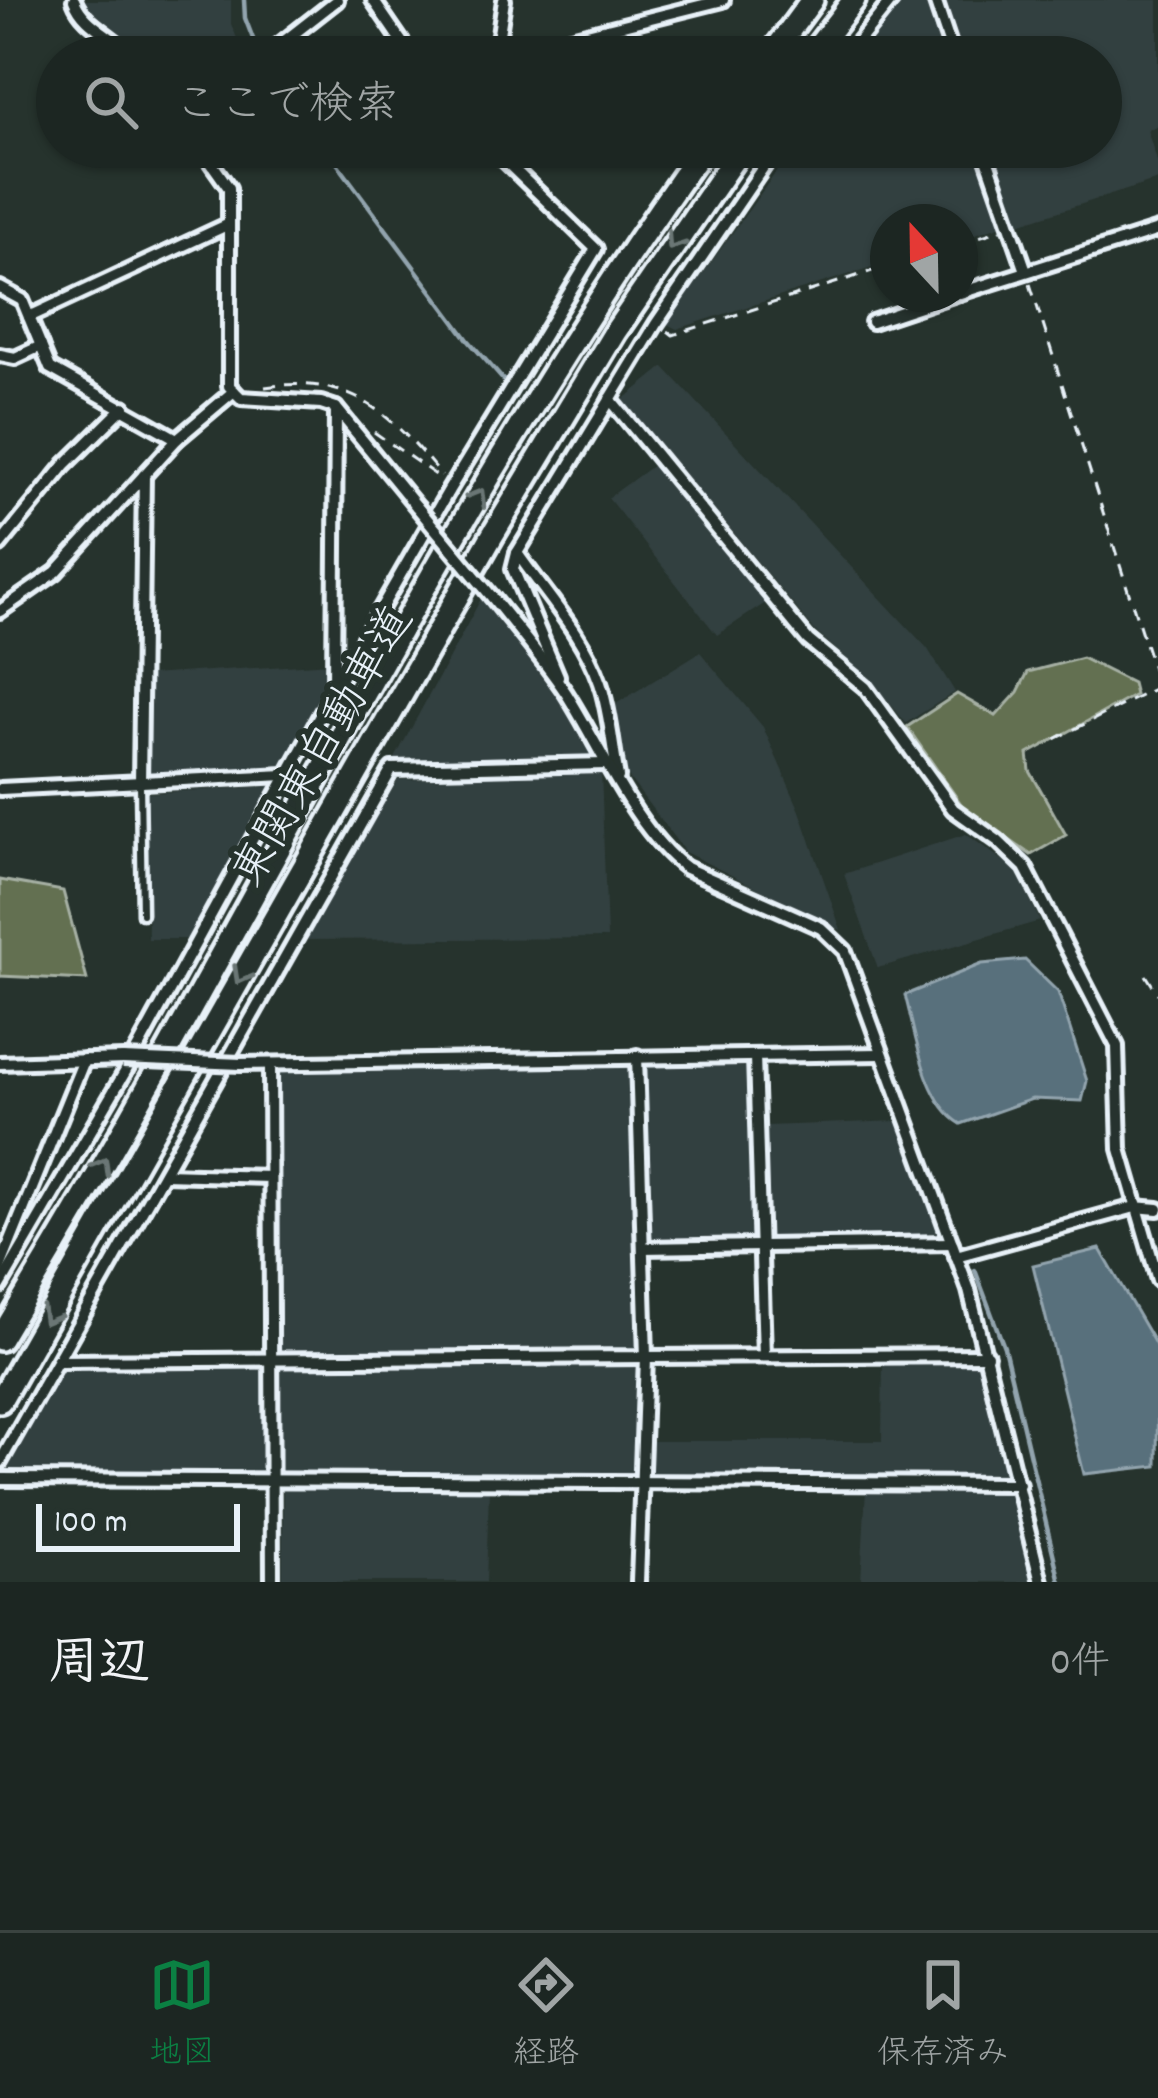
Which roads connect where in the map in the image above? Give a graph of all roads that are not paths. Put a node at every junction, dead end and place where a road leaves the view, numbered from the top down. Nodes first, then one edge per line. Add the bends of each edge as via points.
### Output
1 (74, 0) edge
2 (337, 0) edge
3 (373, 0) edge
4 (504, 0) edge
5 (723, 0) edge
6 (812, 0) edge
7 (854, 0) edge
8 (892, 0) edge
9 (935, 0) edge
10 (109, 36) edge
11 (291, 36) edge
12 (398, 36) edge
13 (499, 36) edge
14 (579, 36) edge
15 (785, 36) edge
16 (826, 36) edge
17 (863, 36) edge
18 (947, 36) edge
19 (215, 168) edge
20 (513, 168) edge
21 (689, 168) edge
22 (728, 168) edge
23 (763, 168) edge
24 (990, 168) edge
25 (229, 224) junction
26 (1158, 230) edge
27 (1026, 271) junction
28 (978, 287) edge
29 (0, 288) edge
30 (902, 312) edge
31 (29, 316) junction
32 (872, 322) dead end
33 (41, 346) junction
34 (0, 355) edge
35 (234, 391) junction
36 (610, 399) junction
37 (124, 406) junction
38 (336, 408) junction
39 (177, 439) junction
40 (144, 475) junction
41 (0, 545) edge
42 (517, 554) junction
43 (0, 611) edge
44 (334, 690) junction
45 (566, 694) junction
46 (605, 764) junction
47 (285, 775) junction
48 (619, 780) junction
49 (140, 783) junction
50 (0, 788) edge
51 (142, 914) dead end
52 (880, 1054) junction
53 (637, 1056) junction
54 (755, 1056) junction
55 (84, 1060) junction
56 (0, 1063) edge
57 (270, 1066) junction
58 (164, 1174) junction
59 (270, 1177) junction
60 (1135, 1207) junction
61 (1158, 1209) edge
62 (760, 1246) junction
63 (643, 1248) junction
64 (954, 1250) junction
65 (0, 1267) edge
66 (1158, 1280) edge
67 (0, 1286) edge
68 (0, 1340) edge
69 (987, 1354) junction
70 (764, 1356) junction
71 (646, 1357) junction
72 (273, 1358) junction
73 (60, 1361) junction
74 (0, 1401) edge
75 (0, 1462) edge
76 (0, 1479) edge
77 (273, 1480) junction
78 (641, 1480) junction
79 (1019, 1484) junction
80 (272, 1582) edge
81 (638, 1582) edge
82 (1041, 1582) edge

1 - 10 street via 80,16
2 - 11 street
3 - 12 street
4 - 13 street
5 - 14 street
6 - 15 highway
7 - 16 highway
8 - 17 street
9 - 18 street
19 - 25 street via 229,188
20 - 44 street via 596,249
68 -> 21 highway, 東関東自動車道 via 465,519 590,310
22 -> 74 highway, 東関東自動車道 via 615,332 492,536
23 - 36 street
24 - 27 street
25 - 31 street
25 - 35 street
26 - 27 street
27 - 28 street
29 - 31 street via 22,300
30 - 32 street
31 - 33 street
33 - 34 street via 15,358
33 - 37 street via 50,368
35 - 38 street
35 - 39 street
36 - 42 street
36 - 60 street via 808,640 865,687 952,809 1025,867 1117,1046 1120,1149
37 - 39 street
37 - 41 street
38 - 44 street
38 - 45 street, bridge
39 - 40 street
40 - 43 street via 56,572
40 - 49 street
42 - 45 street via 513,568
42 - 48 street via 601,685
44 - 47 street
45 - 46 street
46 - 48 street
46 - 58 street via 392,769
47 - 49 street
47 - 67 street
48 - 52 street via 667,854 821,928 845,952
49 - 50 street
49 - 51 lane
52 - 54 street
52 - 64 street
53 - 54 street
53 - 57 street
53 - 63 street
54 - 62 street
55 - 56 street
55 - 57 street, bridge
55 - 65 street
57 - 59 street
58 - 59 street
58 - 73 street
59 - 72 street
60 - 61 street
60 - 64 street
60 - 66 street
62 - 63 street
62 - 64 street
62 - 70 street
63 - 71 street
64 - 69 street
69 - 70 street
69 - 79 street
70 - 71 street
71 - 72 street
71 - 78 street
72 - 73 street
72 - 77 street
73 - 75 street
76 - 77 street
77 - 78 street
77 - 80 street
78 - 79 street
78 - 81 street
79 - 82 street

